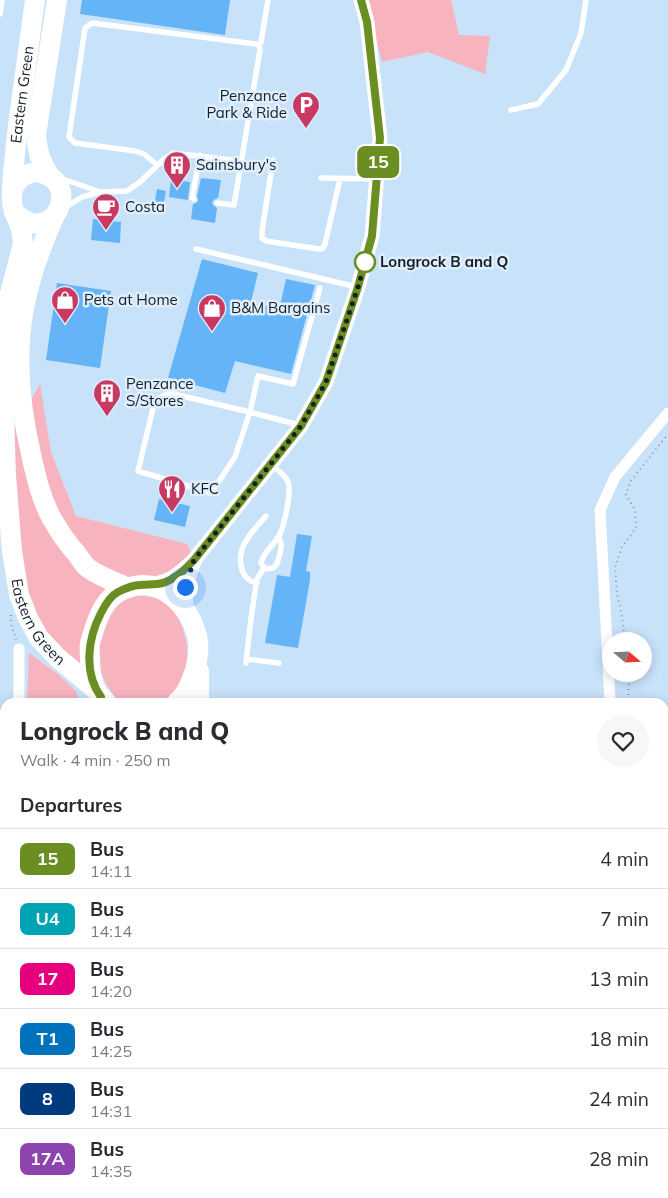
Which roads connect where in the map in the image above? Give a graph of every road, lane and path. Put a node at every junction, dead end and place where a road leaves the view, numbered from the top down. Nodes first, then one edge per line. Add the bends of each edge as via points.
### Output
1 (2, 0) edge
2 (35, 0) edge
3 (57, 0) edge
4 (268, 0) edge
5 (361, 0) edge
6 (586, 0) edge
7 (0, 14) edge
8 (259, 46) junction
9 (511, 110) dead end
10 (200, 155) junction
11 (273, 160) dead end
12 (242, 161) junction
13 (157, 165) junction
14 (50, 176) junction
15 (321, 178) dead end
16 (340, 179) junction
17 (376, 179) junction
18 (12, 190) junction
19 (100, 192) junction
20 (194, 198) dead end
21 (217, 203) dead end
22 (14, 212) junction
23 (57, 213) junction
24 (196, 249) dead end
25 (358, 287) junction
26 (320, 288) dead end
27 (5, 297) edge
28 (250, 412) junction
29 (668, 413) edge
30 (301, 426) junction
31 (668, 434) edge
32 (271, 465) junction
33 (266, 516) dead end
34 (278, 537) junction
35 (194, 560) junction
36 (264, 568) junction
37 (257, 583) junction
38 (150, 585) junction
39 (129, 588) junction
40 (188, 613) junction
41 (623, 632) edge
42 (19, 649) dead end
43 (198, 657) junction
44 (279, 663) dead end
45 (629, 682) edge
46 (19, 698) edge
47 (100, 698) edge
48 (181, 698) edge
49 (199, 698) edge
50 (610, 698) edge
51 (628, 698) edge

1 - 7 lane
2 - 18 highway, Eastern Green
3 - 14 highway, Eastern Green via 36,135 38,153
4 - 8 lane
5 - 17 street via 367,22 380,138
6 - 9 lane via 581,33 566,70 538,104
8 - 12 lane
8 - 13 lane via 92,23 85,28 69,137 75,143 144,154
10 - 12 lane
10 - 13 lane via 173,152
10 - 20 lane
11 - 16 lane via 262,231 262,238 266,241 323,248
12 - 21 lane via 234,205
13 - 19 lane via 127,191
14 - 18 highway via 36,172 22,176
14 - 19 lane
14 - 23 highway via 62,195
15 - 16 lane
16 - 17 lane
17 - 25 street via 372,236
18 - 22 highway
19 - 23 lane via 82,197
22 - 23 highway via 34,223 47,221
22 - 27 highway, Eastern Green via 23,244
23 - 39 highway via 31,279 24,308 20,381 27,437 37,482 52,519 70,546 88,568
24 - 25 lane
25 - 30 street via 326,382
26 - 28 lane via 293,384 258,376
27 - 47 highway, Eastern Green via 6,476 19,596 39,638
28 - 28 lane via 235,457 211,493 138,471 156,400 169,393
28 - 30 lane
29 - 50 street via 615,477 600,510
30 - 32 street
31 - 41 path via 630,482 626,495 635,510 636,528 622,547 615,567
32 - 34 lane via 283,474 289,485 288,505
32 - 35 street
33 - 37 lane via 245,542 241,558 242,572 251,582
34 - 36 lane via 264,554 261,563
34 - 36 lane via 282,544 278,562 272,568
35 - 38 street via 177,576
35 - 40 street via 185,587
36 - 37 lane
37 - 44 lane via 246,661
38 - 39 highway
38 - 40 highway via 168,593
39 - 47 highway via 116,593 96,622 90,646 90,668
40 - 43 highway via 197,637
42 - 46 street
43 - 48 highway via 191,684
43 - 49 highway
45 - 51 path

